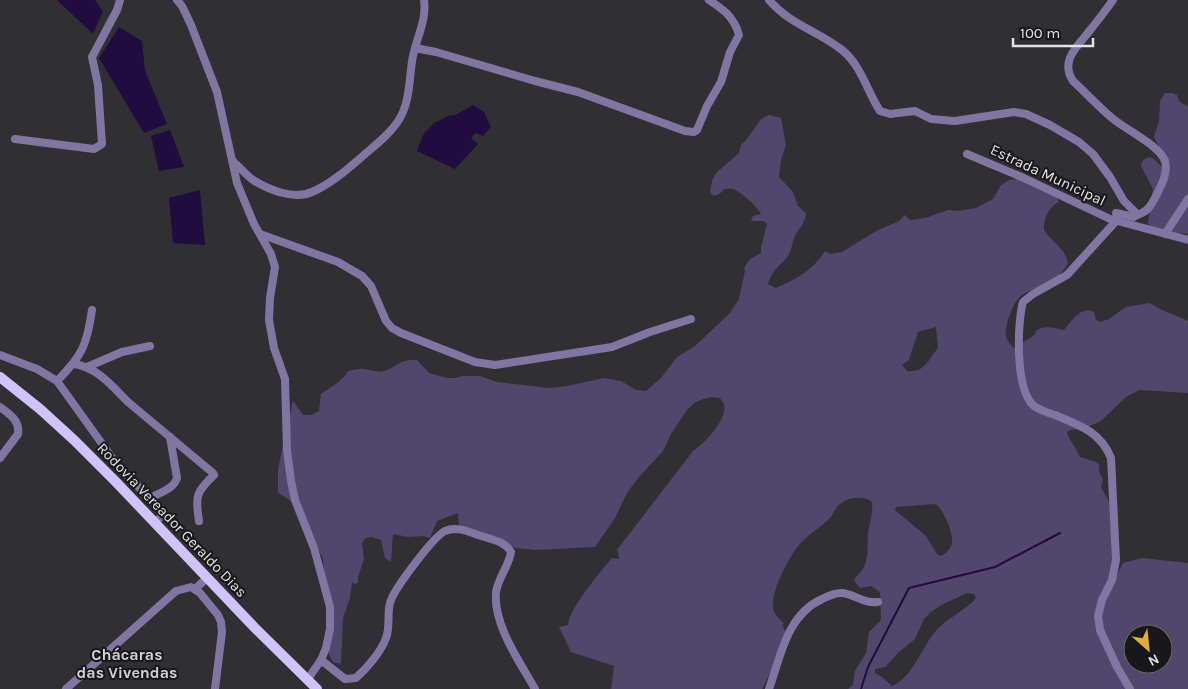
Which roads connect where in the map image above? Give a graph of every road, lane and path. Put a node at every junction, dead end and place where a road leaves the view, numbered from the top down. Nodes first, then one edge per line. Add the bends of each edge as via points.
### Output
1 (120, 0) edge
2 (424, 0) edge
3 (708, 0) edge
4 (769, 0) edge
5 (1113, 0) edge
6 (182, 2) edge
7 (415, 48) junction
8 (15, 139) dead end
9 (967, 154) dead end
10 (234, 162) junction
11 (1188, 199) edge
12 (1137, 215) junction
13 (1117, 220) junction
14 (260, 234) junction
15 (1165, 234) junction
16 (1188, 240) edge
17 (92, 310) dead end
18 (691, 319) dead end
19 (150, 346) dead end
20 (0, 355) edge
21 (74, 364) junction
22 (87, 367) junction
23 (0, 377) edge
24 (57, 381) junction
25 (0, 407) edge
26 (170, 437) junction
27 (0, 458) edge
28 (150, 498) junction
29 (199, 521) dead end
30 (155, 523) junction
31 (209, 580) junction
32 (198, 592) junction
33 (878, 602) dead end
34 (320, 660) junction
35 (308, 679) junction
36 (66, 689) edge
37 (215, 689) edge
38 (317, 689) edge
39 (536, 689) edge
40 (770, 689) edge
41 (1130, 689) edge

1 - 8 street via 92,57 98,85 102,144 94,149
2 - 7 street via 424,17
3 - 7 street via 733,19 740,35 730,52 721,82 694,132 578,92
4 - 12 street, Estrada Municipal via 789,19 843,51 857,68 880,111 890,114 915,111 932,120 955,121 1014,112 1026,114 1079,142 1093,154 1124,202
5 - 12 street via 1074,50 1068,74 1112,118 1151,144 1164,160 1164,180 1148,210
6 - 10 street via 217,92
7 - 10 street via 409,96 395,125 346,170 316,190 306,194 281,192 252,180
9 - 13 street, Estrada Municipal
10 - 14 street via 237,184
11 - 15 street
12 - 13 street, Estrada Municipal via 1134,218 1116,213
13 - 15 street, Estrada Municipal
13 - 41 street, Estrada Municipal via 1067,275 1023,302 1019,322 1019,358 1027,399 1035,407 1084,427 1107,446 1111,458 1116,560 1098,616 1100,630 1116,667
14 - 18 street via 354,270 371,286 383,317 392,328 475,362 495,365 612,347
14 - 34 street via 275,267 269,320 284,379 291,481 330,607 329,638
15 - 16 street, Estrada Municipal
17 - 21 street via 85,346
19 - 22 street via 122,352
20 - 24 street via 37,369
21 - 22 street
21 - 24 street
22 - 26 street
23 - 30 main road, Rodovia Vereador Geraldo Dias via 74,440
24 - 28 street via 118,466
25 - 27 street via 14,418 19,429
26 - 28 street via 176,482
26 - 29 street via 213,472 214,475 198,494
28 - 30 street via 164,513
30 - 31 main road, Rodovia Vereador Geraldo Dias
31 - 32 street
31 - 35 main road, Rodovia Vereador Geraldo Dias
32 - 36 street via 191,587 176,591
32 - 37 street via 221,622
33 - 40 street via 871,603 841,593 805,609 791,628
34 - 35 street
34 - 39 street via 345,679 356,678 386,640 388,608 398,587 440,534 462,529 503,543 511,552 496,591 496,606 506,635
35 - 38 main road, Rodovia Vereador Geraldo Dias

